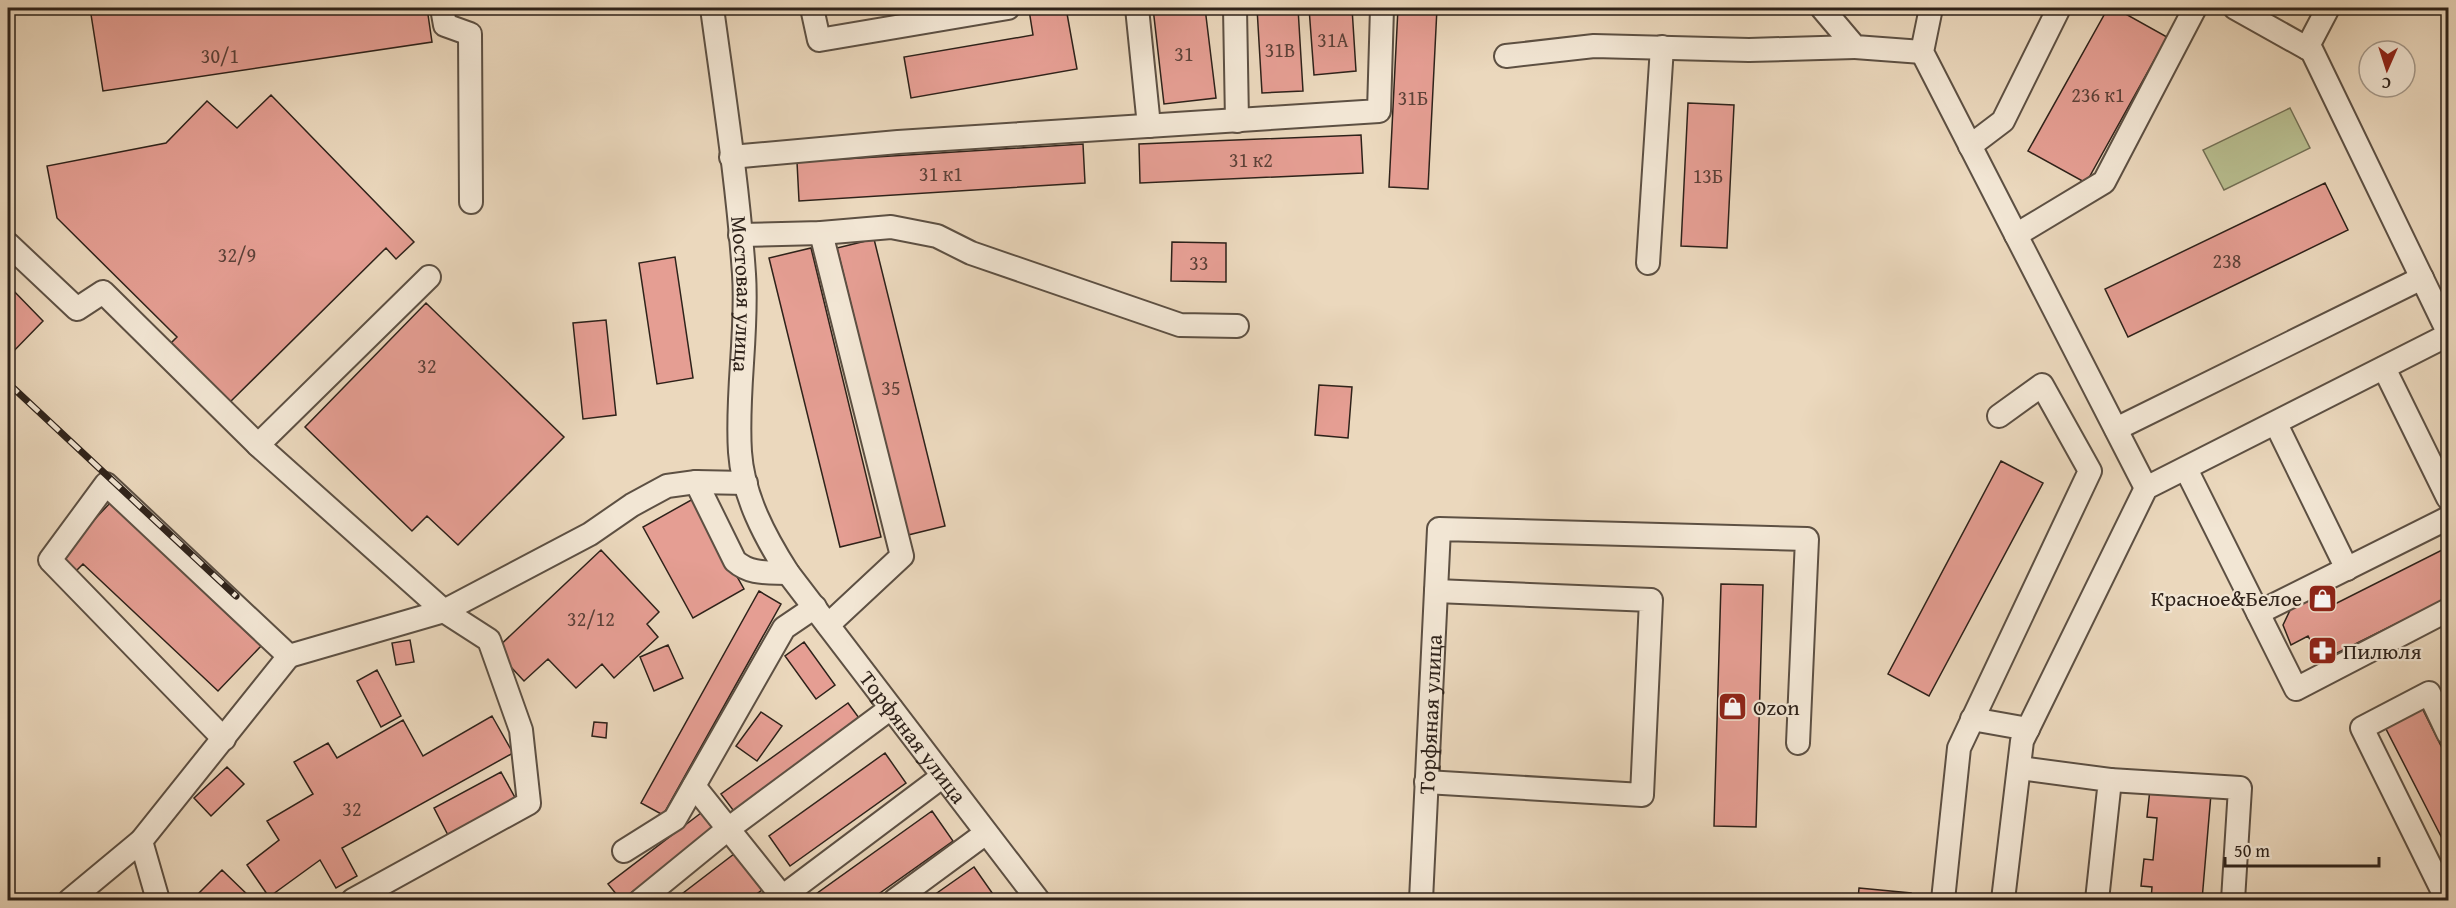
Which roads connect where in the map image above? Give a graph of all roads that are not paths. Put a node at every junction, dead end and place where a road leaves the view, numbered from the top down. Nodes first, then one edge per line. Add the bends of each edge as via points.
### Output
1 (442, 8) edge
2 (712, 8) edge
3 (812, 8) edge
4 (1008, 8) edge
5 (1137, 8) edge
6 (1234, 8) edge
7 (1382, 8) edge
8 (1822, 8) edge
9 (1931, 8) edge
10 (2059, 8) edge
11 (2195, 8) edge
12 (2235, 8) edge
13 (2328, 8) edge
14 (1855, 47) junction
15 (1662, 48) junction
16 (2307, 48) junction
17 (1922, 52) junction
18 (1506, 56) dead end
19 (1237, 121) junction
20 (1149, 126) junction
21 (1970, 146) junction
22 (731, 157) junction
23 (471, 202) dead end
24 (821, 233) junction
25 (740, 235) junction
26 (2016, 235) junction
27 (8, 244) edge
28 (1648, 263) dead end
29 (429, 277) dead end
30 (2422, 278) junction
31 (1237, 326) dead end
32 (2448, 333) edge
33 (2384, 368) junction
34 (1999, 416) dead end
35 (2276, 424) junction
36 (2116, 429) junction
37 (258, 445) junction
38 (2186, 469) junction
39 (696, 482) junction
40 (746, 483) junction
41 (2146, 488) junction
42 (2448, 498) edge
43 (2448, 518) edge
44 (2347, 569) junction
45 (788, 573) junction
46 (1436, 591) junction
47 (2448, 610) edge
48 (444, 611) junction
49 (2258, 613) junction
50 (821, 616) junction
51 (289, 656) junction
52 (891, 708) junction
53 (1972, 719) junction
54 (2028, 729) junction
55 (2448, 733) edge
56 (224, 739) junction
57 (1798, 743) dead end
58 (2020, 768) junction
59 (943, 776) junction
60 (2110, 780) junction
61 (1426, 782) junction
62 (694, 786) junction
63 (728, 829) junction
64 (986, 833) junction
65 (141, 840) junction
66 (624, 851) dead end
67 (1028, 897) edge
68 (782, 899) edge
69 (70, 900) edge
70 (158, 900) edge
71 (353, 900) edge
72 (641, 900) edge
73 (895, 900) edge
74 (1421, 900) edge
75 (1943, 900) edge
76 (2003, 900) edge
77 (2097, 900) edge
78 (2233, 900) edge
79 (2447, 900) edge

1 - 23 street via 445,25 470,34
2 - 22 street, Мостовая улица
3 - 4 street via 819,40
5 - 20 street
6 - 19 street
7 - 19 street via 1379,111
8 - 14 street
9 - 17 street
10 - 21 street via 2003,121
11 - 26 street via 2104,182
12 - 16 street
13 - 16 street
14 - 15 street
14 - 17 street
15 - 18 street via 1594,46
15 - 28 street
16 - 30 street via 2312,51
17 - 21 street
19 - 20 street
20 - 22 street
21 - 26 street
22 - 25 street, Мостовая улица
24 - 25 street
24 - 31 street via 891,227 937,236 971,253 1180,325
24 - 50 street via 902,556
25 - 40 street, Мостовая улица via 745,308 740,451
26 - 36 street
27 - 37 street via 77,309 103,292
29 - 37 street
30 - 32 street
30 - 36 street
32 - 33 street
33 - 35 street
33 - 42 street
34 - 53 street via 2042,385 2090,471
35 - 38 street
35 - 44 street
36 - 41 street
37 - 48 street
38 - 41 street
38 - 49 street
39 - 40 street
39 - 45 street via 735,561 753,572
39 - 48 street via 652,492 590,534
40 - 45 street, Мостовая улица via 767,538
41 - 54 street
43 - 44 street
44 - 49 street
45 - 50 street, Торфяная улица
46 - 57 street, Торфяная улица via 1439,529 1807,539
46 - 61 street, Торфяная улица
46 - 61 street via 1651,600 1642,795
47 - 49 street via 2296,688
48 - 51 street
48 - 71 street via 489,640 521,730 529,803
50 - 52 street, Торфяная улица
50 - 62 street via 784,628
51 - 56 street
51 - 56 street via 106,484 50,561
52 - 59 street, Торфяная улица
52 - 63 street
53 - 54 street
53 - 75 street via 1959,748
54 - 58 street via 2022,741
55 - 79 street via 2429,693 2362,728
56 - 65 street
58 - 60 street
58 - 76 street
59 - 64 street, Торфяная улица
59 - 68 street
60 - 77 street
60 - 78 street via 2240,788
61 - 74 street, Торфяная улица
62 - 63 street
62 - 66 street via 675,819
63 - 68 street
63 - 72 street
64 - 67 street, Торфяная улица
64 - 73 street
65 - 69 street
65 - 70 street

